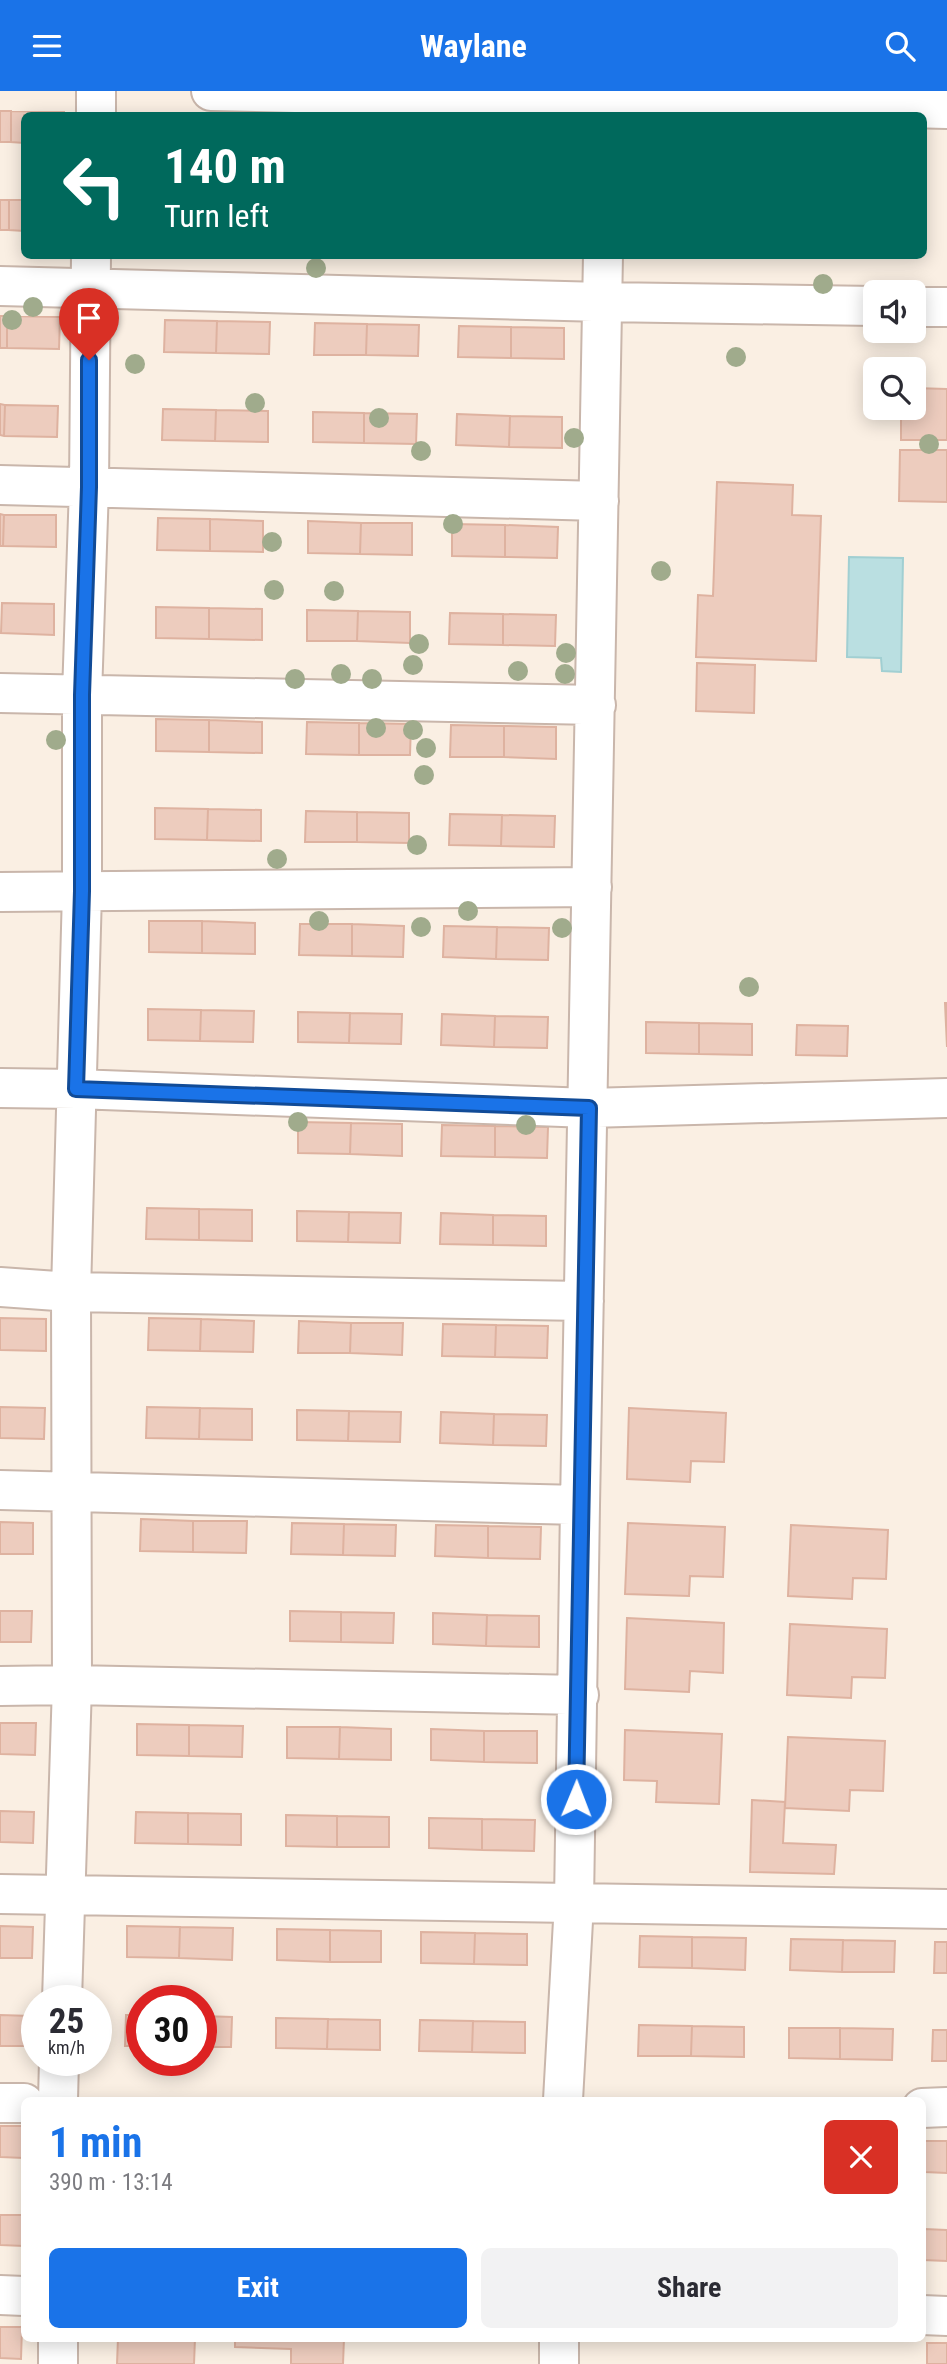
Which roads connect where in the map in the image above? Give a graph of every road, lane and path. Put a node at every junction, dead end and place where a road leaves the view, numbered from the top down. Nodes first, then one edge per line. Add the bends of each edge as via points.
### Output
1 (96, 91) edge
2 (211, 91) edge
3 (606, 102) edge
4 (947, 109) edge
5 (96, 112) edge
6 (603, 259) edge
7 (91, 272) edge
8 (0, 286) edge
9 (603, 302) junction
10 (863, 306) edge
11 (926, 307) edge
12 (947, 307) edge
13 (0, 485) edge
14 (89, 487) junction
15 (599, 502) junction
16 (0, 693) edge
17 (82, 695) junction
18 (596, 705) junction
19 (592, 887) junction
20 (82, 891) junction
21 (0, 892) edge
22 (0, 1088) edge
23 (76, 1089) junction
24 (947, 1098) edge
25 (589, 1108) junction
26 (0, 1287) edge
27 (71, 1292) junction
28 (584, 1301) junction
29 (0, 1490) edge
30 (71, 1492) junction
31 (580, 1505) junction
32 (72, 1685) junction
33 (0, 1686) edge
34 (579, 1695) junction
35 (0, 1894) edge
36 (66, 1896) junction
37 (574, 1903) junction
38 (947, 1909) edge
39 (63, 1985) edge
40 (59, 2076) edge
41 (58, 2097) edge
42 (563, 2097) edge
43 (0, 2103) edge
44 (21, 2103) edge
45 (926, 2108) edge
46 (947, 2108) edge
47 (0, 2295) edge
48 (21, 2296) edge
49 (926, 2315) edge
50 (947, 2316) edge
51 (58, 2342) edge
52 (559, 2342) edge
53 (58, 2364) edge
54 (559, 2364) edge

1 - 5 street
2 - 3 street
3 - 4 street
6 - 9 street
7 - 8 street
7 - 9 street
7 - 14 street
9 - 10 street
9 - 15 street
11 - 12 street
13 - 14 street
14 - 15 street
14 - 17 street
15 - 18 street
16 - 17 street
17 - 18 street
17 - 20 street
18 - 19 street
19 - 20 street
19 - 25 street
20 - 21 street
20 - 23 street
22 - 23 street
23 - 25 street
23 - 27 street
24 - 25 street
25 - 28 street
26 - 27 street
27 - 28 street
27 - 30 street
28 - 31 street
29 - 30 street
30 - 31 street
30 - 32 street
31 - 34 street
32 - 33 street
32 - 34 street
32 - 36 street
34 - 37 street
35 - 36 street
36 - 37 street
36 - 39 street
37 - 38 street
37 - 42 street
40 - 41 street
43 - 44 street
45 - 46 street
47 - 48 street
49 - 50 street
51 - 53 street
52 - 54 street

